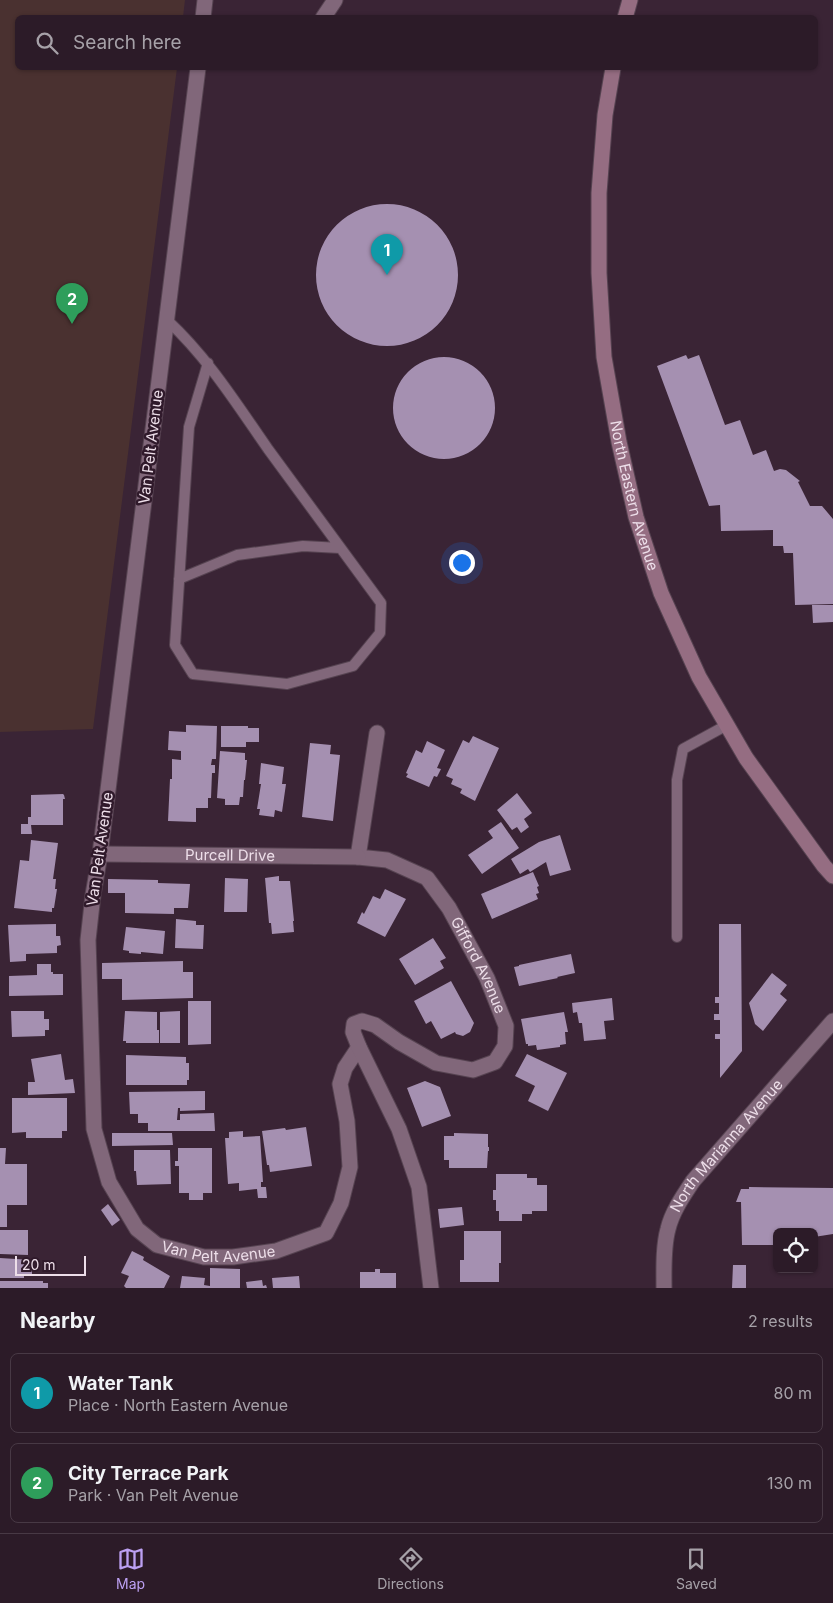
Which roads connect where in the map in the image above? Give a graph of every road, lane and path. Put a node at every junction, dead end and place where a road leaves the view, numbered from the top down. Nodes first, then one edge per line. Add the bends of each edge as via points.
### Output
1 (205, 0) edge
2 (335, 0) edge
3 (630, 0) edge
4 (204, 15) edge
5 (326, 15) edge
6 (626, 15) edge
7 (198, 70) edge
8 (614, 70) edge
9 (167, 320) junction
10 (208, 363) junction
11 (340, 548) junction
12 (179, 579) junction
13 (727, 724) junction
14 (377, 733) dead end
15 (100, 854) junction
16 (358, 858) junction
17 (833, 876) edge
18 (677, 937) dead end
19 (833, 1021) edge
20 (359, 1047) junction
21 (431, 1288) edge
22 (664, 1288) edge

1 - 4 street
2 - 5 street
3 - 6 main road
7 - 9 street, Van Pelt Avenue
8 - 13 main road, North Eastern Avenue via 604,115 599,193 604,357 636,517 661,594 699,677
9 - 10 lane
9 - 15 street, Van Pelt Avenue
10 - 11 lane
10 - 12 lane via 189,427
11 - 12 lane via 303,546 236,555
11 - 12 lane via 380,602 380,633 354,666 288,684 193,674 175,645
13 - 17 main road, North Eastern Avenue via 746,758
13 - 18 lane via 683,749 677,780
14 - 16 street
15 - 16 street, Purcell Drive
15 - 20 street, Van Pelt Avenue via 88,940 94,1129 109,1182 137,1229 157,1245 204,1257 233,1257 276,1251 326,1233 341,1203 350,1167 340,1084 345,1068
16 - 20 street, Gifford Avenue via 387,860 427,878 449,908 482,969 506,1026 505,1046 495,1062 473,1070 436,1063 375,1025 362,1021 354,1024
19 - 22 street, North Marianna Avenue via 693,1181 677,1205 668,1229
20 - 21 street, Gifford Avenue via 399,1128 419,1187

